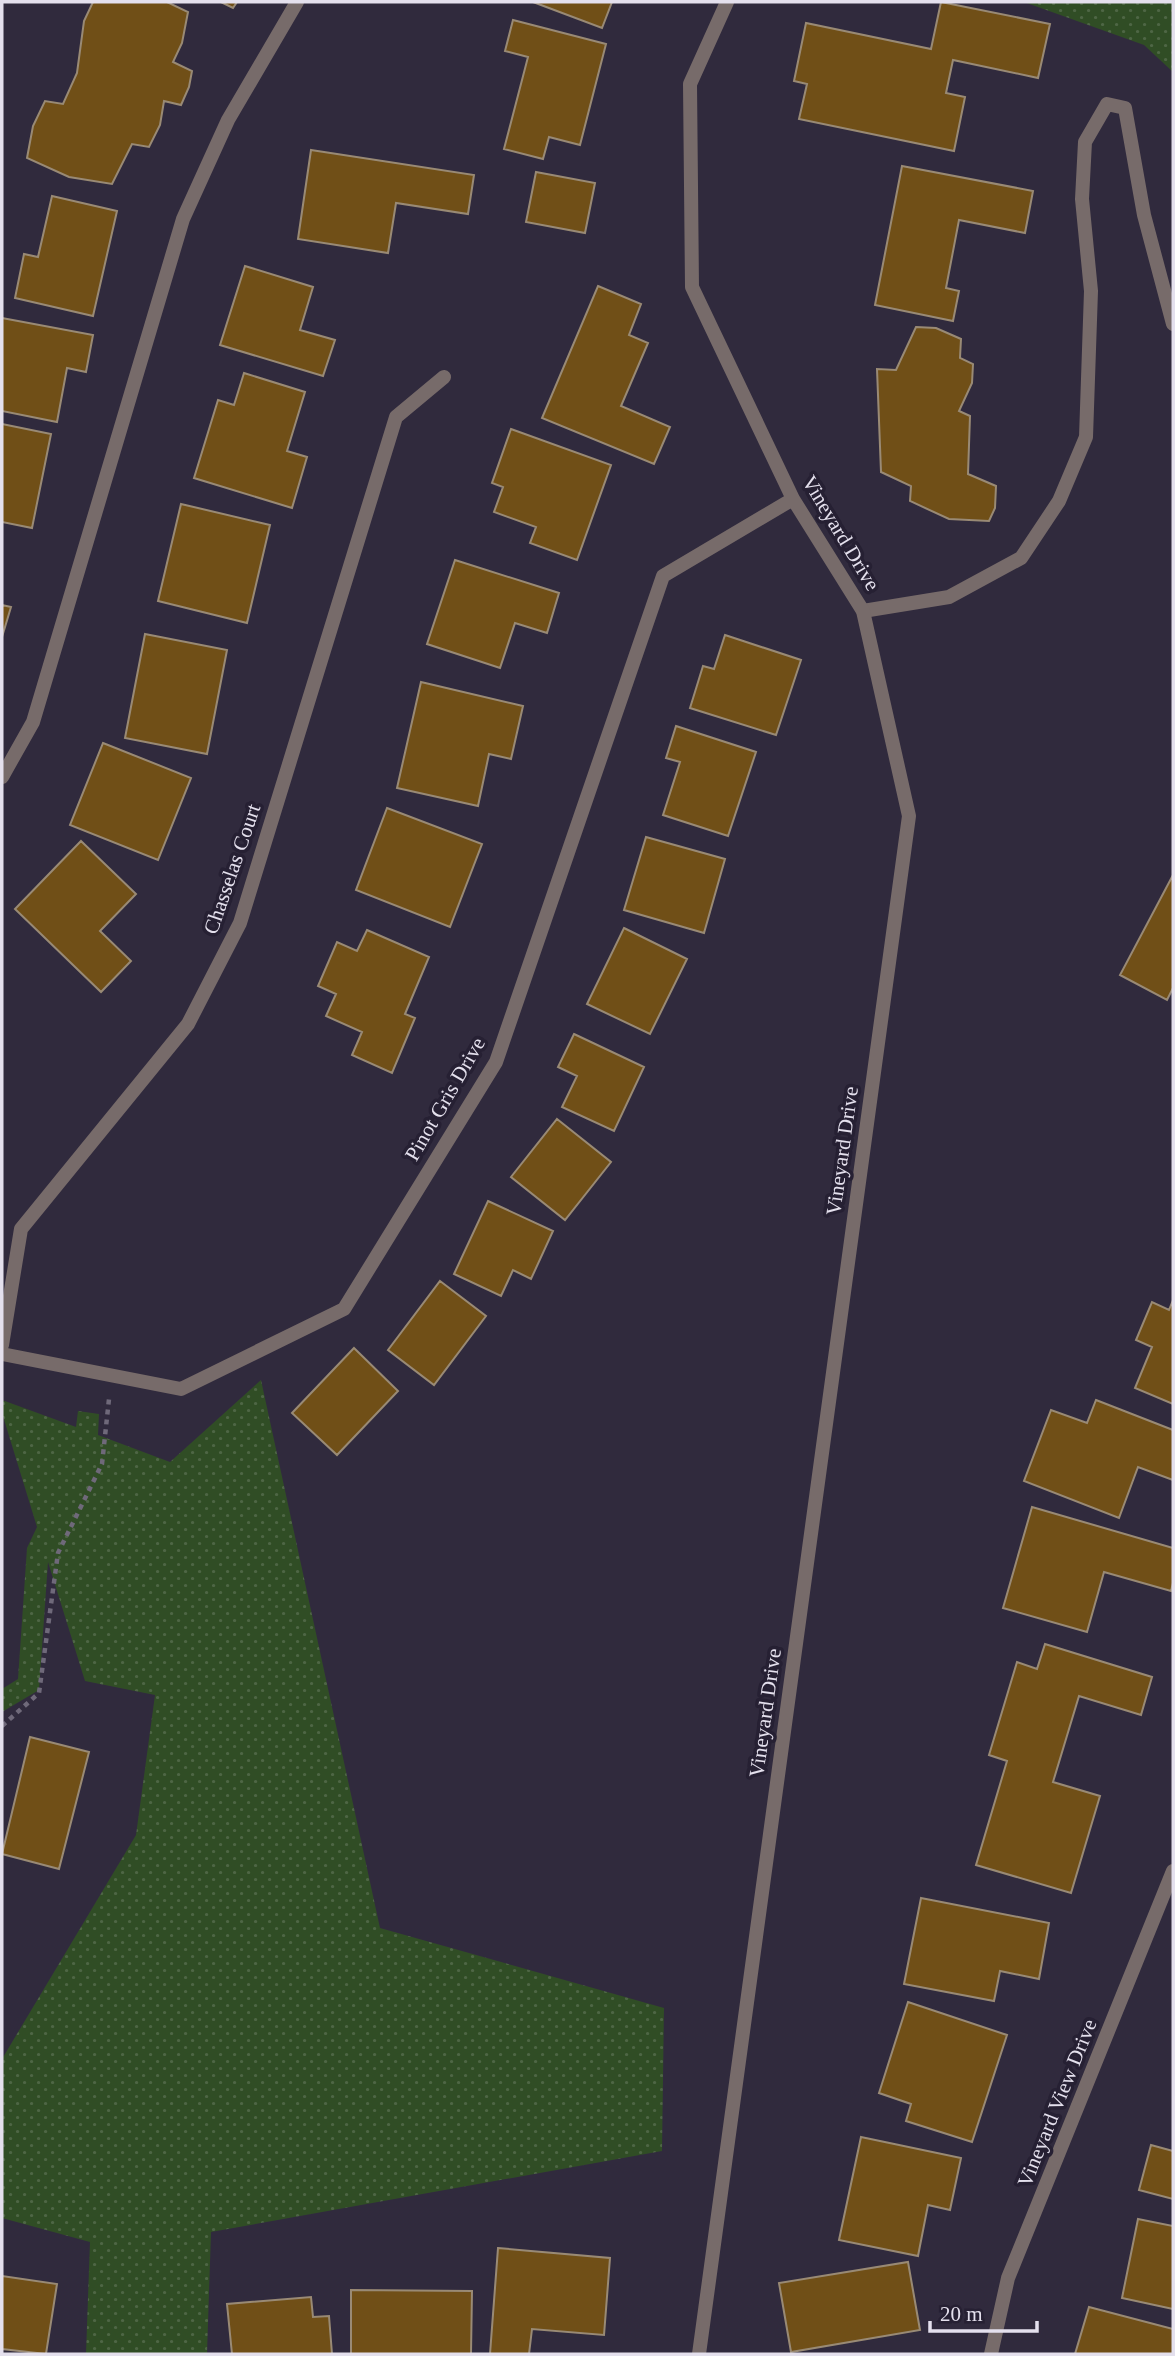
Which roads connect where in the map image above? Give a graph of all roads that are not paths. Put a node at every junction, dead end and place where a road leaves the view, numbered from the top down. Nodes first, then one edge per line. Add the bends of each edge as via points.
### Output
1 (297, 2) edge
2 (727, 2) edge
3 (1173, 324) edge
4 (444, 377) dead end
5 (793, 499) junction
6 (863, 611) junction
7 (2, 777) edge
8 (2, 1345) edge
9 (2, 1354) edge
10 (1173, 1871) edge
11 (699, 2354) edge
12 (991, 2354) edge

1 - 7 street via 228,120 183,219 33,722
2 - 5 street, Vineyard Drive via 690,84 692,287
3 - 6 street via 1144,215 1125,108 1107,104 1085,142 1082,199 1091,291 1086,437 1059,501 1021,558 949,597
4 - 8 street, Chasselas Court via 396,417 240,923 188,1024 21,1229
5 - 6 street, Vineyard Drive
5 - 9 street, Pinot Gris Drive via 663,576 496,1062 344,1310 181,1389
6 - 11 street, Vineyard Drive via 909,817
10 - 12 street, Vineyard View Drive via 1008,2278

